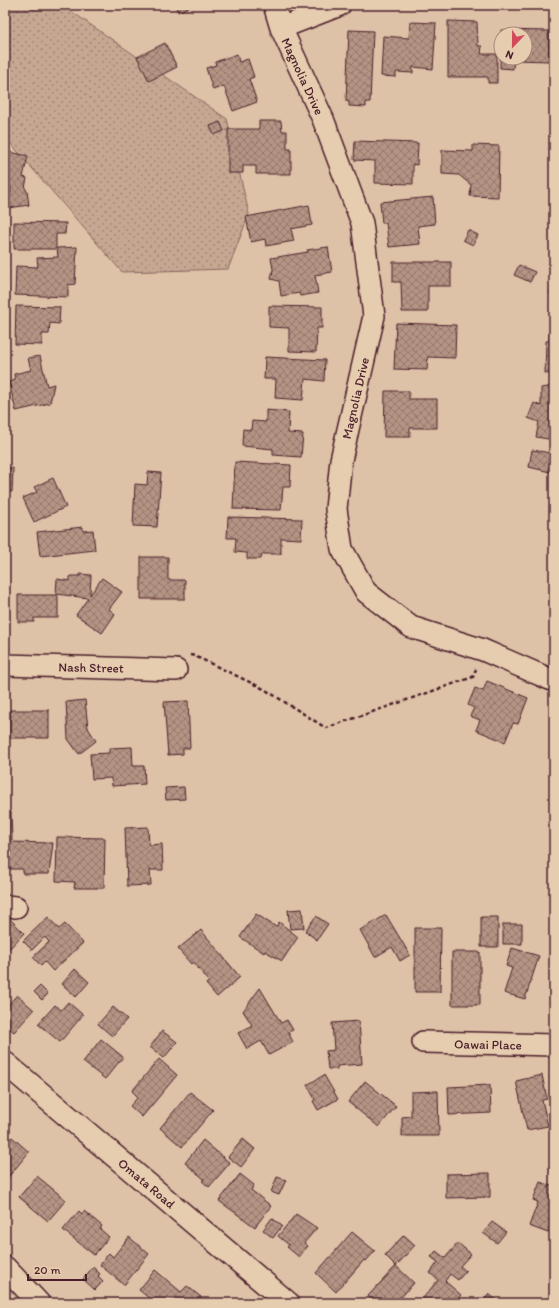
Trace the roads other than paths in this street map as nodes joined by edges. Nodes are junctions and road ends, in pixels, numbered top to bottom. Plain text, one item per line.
1 (274, 5) edge
2 (340, 5) edge
3 (281, 28) junction
4 (5, 665) edge
5 (176, 670) road end
6 (554, 681) edge
7 (423, 1042) dead end
8 (554, 1045) edge
9 (7, 1067) edge
10 (5, 1267) edge
11 (39, 1303) edge
12 (288, 1303) edge

1 - 3 street, Magnolia Drive
2 - 3 street
3 - 6 street, Magnolia Drive
4 - 5 street, Nash Street
7 - 8 street, Oawai Place
9 - 12 main road, Omata Road
10 - 11 street

